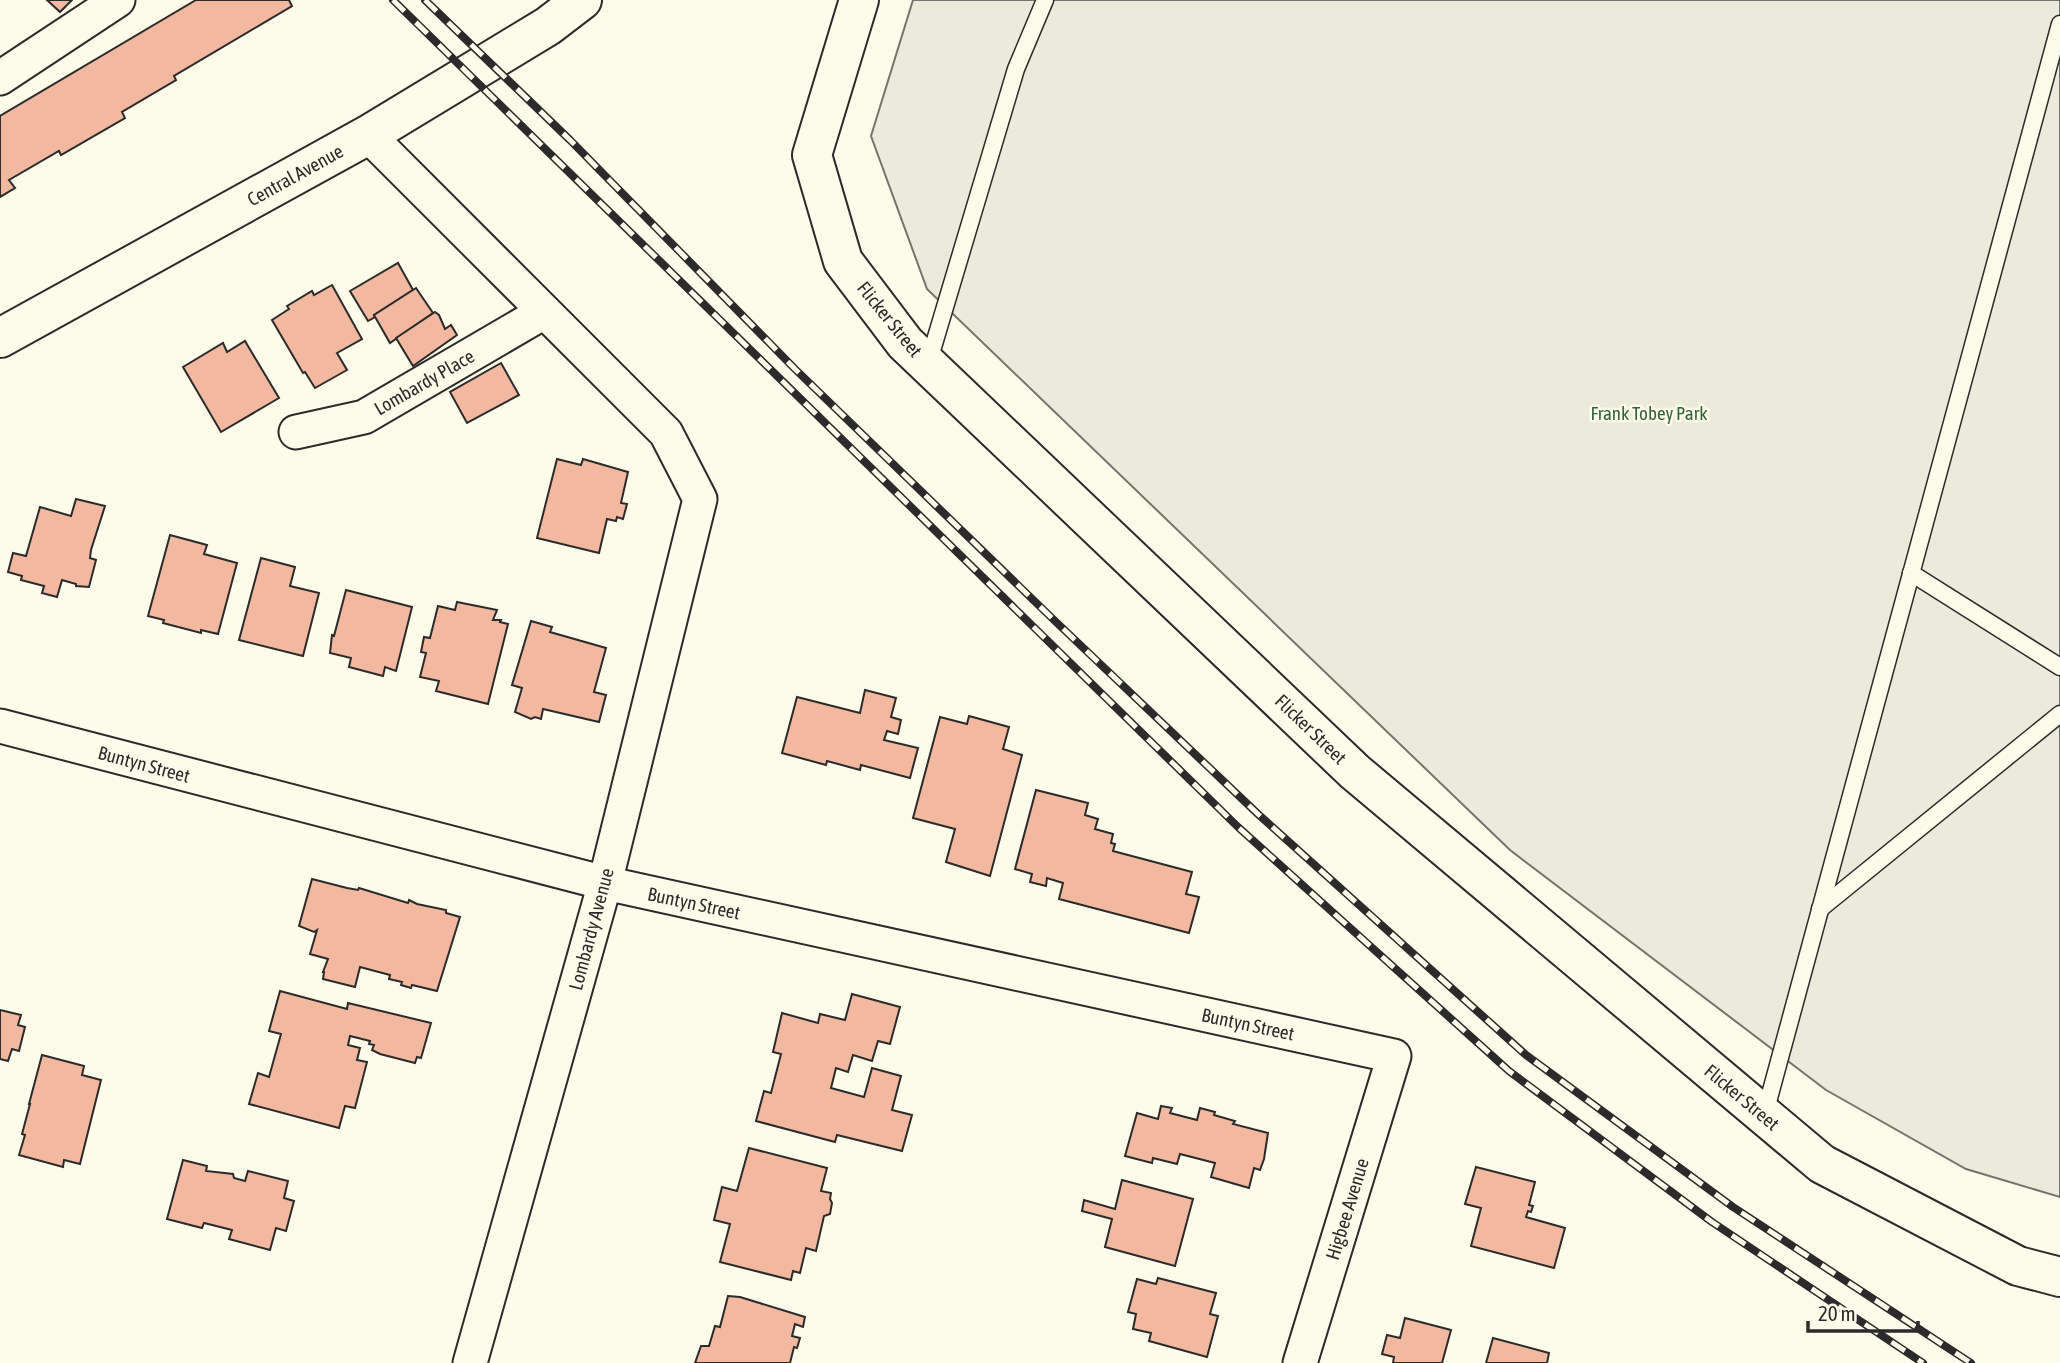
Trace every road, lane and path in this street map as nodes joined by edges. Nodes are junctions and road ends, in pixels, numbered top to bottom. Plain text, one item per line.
1 (118, 0) edge
2 (582, 0) edge
3 (859, 0) edge
4 (1045, 0) edge
5 (2060, 23) edge
6 (0, 78) edge
7 (368, 135) junction
8 (544, 312) junction
9 (0, 338) edge
10 (928, 365) junction
11 (296, 432) dead end
12 (1911, 573) junction
13 (2060, 667) edge
14 (2060, 713) edge
15 (0, 726) edge
16 (605, 883) junction
17 (1821, 909) junction
18 (1394, 1056) joint
19 (1765, 1116) junction
20 (2060, 1277) edge
21 (470, 1363) edge
22 (1300, 1363) edge

1 - 6 street
2 - 7 street, Central Avenue
3 - 10 street, Flicker Street
4 - 10 lane
5 - 12 lane
7 - 8 street
7 - 9 street, Central Avenue
8 - 11 street, Lombardy Place
8 - 16 street, Lombardy Avenue
10 - 19 street, Flicker Street
12 - 13 lane
12 - 17 lane
14 - 17 lane
15 - 16 street, Buntyn Street
16 - 18 street, Buntyn Street
16 - 21 street, Lombardy Avenue
17 - 19 lane
18 - 22 street, Higbee Avenue
19 - 20 street, Flicker Street

